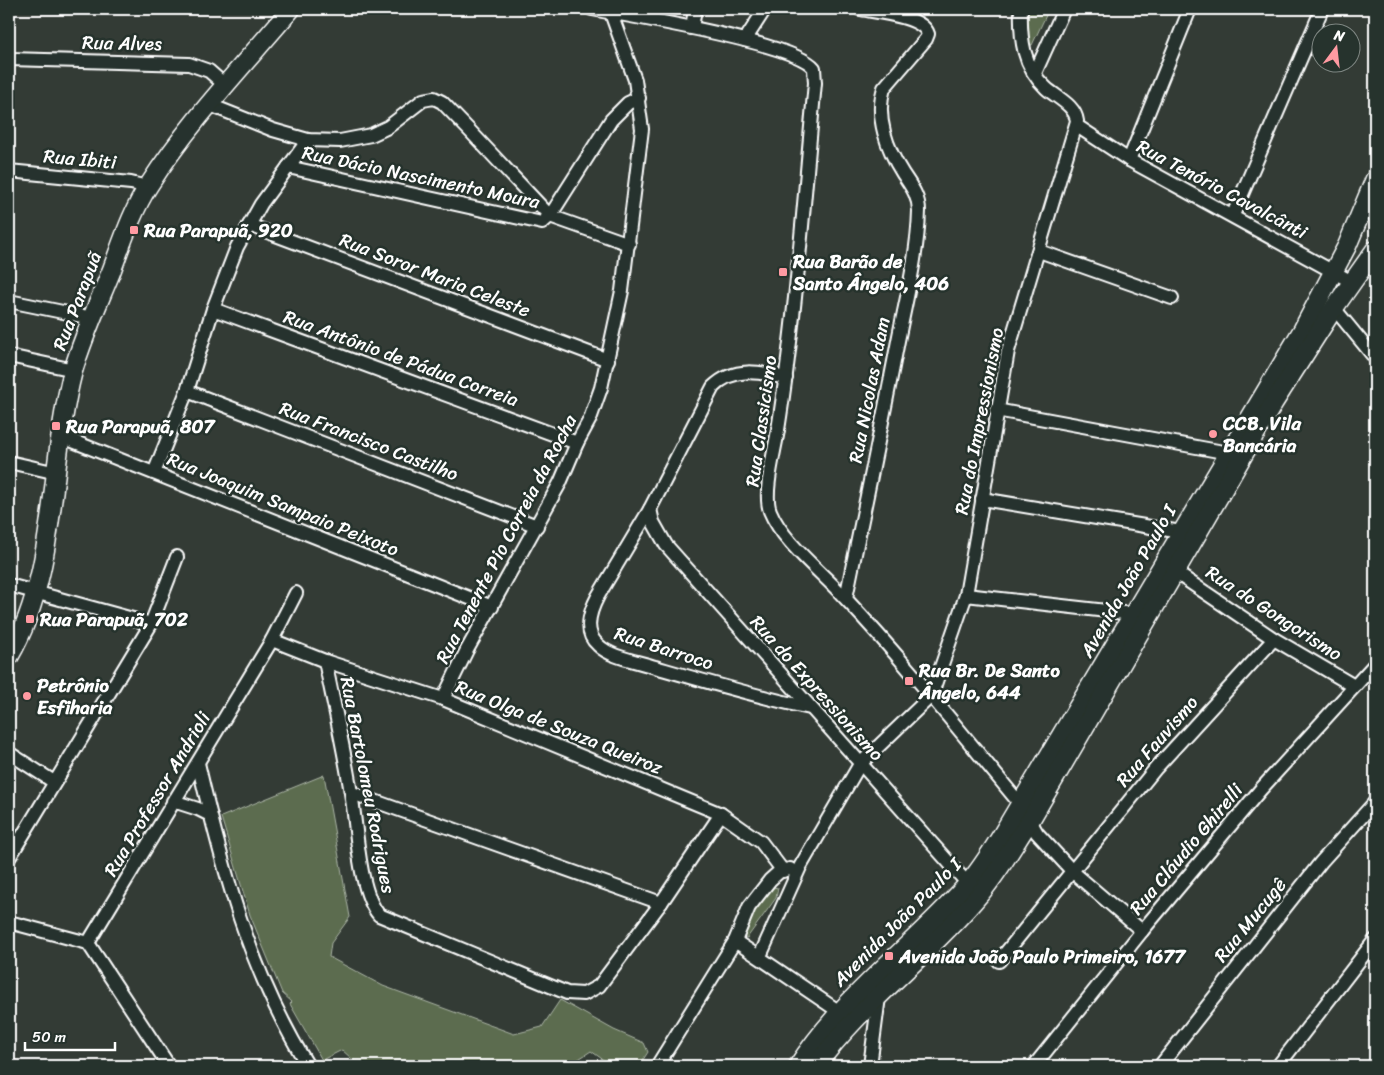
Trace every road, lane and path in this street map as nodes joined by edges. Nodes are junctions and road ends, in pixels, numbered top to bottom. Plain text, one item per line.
1 (291, 9) edge
2 (592, 9) edge
3 (695, 9) edge
4 (765, 9) edge
5 (860, 9) edge
6 (1021, 9) edge
7 (1064, 9) edge
8 (1190, 9) edge
9 (1322, 9) edge
10 (611, 13) junction
11 (692, 28) junction
12 (746, 40) junction
13 (9, 58) edge
14 (1035, 73) junction
15 (226, 86) junction
16 (639, 98) junction
17 (210, 105) junction
18 (1077, 126) junction
19 (308, 140) junction
20 (1129, 160) junction
21 (288, 167) junction
22 (9, 172) edge
23 (1375, 179) edge
24 (148, 187) junction
25 (1233, 215) junction
26 (550, 216) junction
27 (249, 225) junction
28 (628, 244) junction
29 (1375, 250) edge
30 (1039, 251) junction
31 (1334, 271) junction
32 (1352, 282) junction
33 (1172, 298) dead end
34 (9, 301) edge
35 (1334, 308) junction
36 (213, 309) junction
37 (92, 318) junction
38 (9, 356) edge
39 (1375, 358) edge
40 (608, 360) junction
41 (74, 370) junction
42 (786, 378) junction
43 (187, 391) junction
44 (996, 410) junction
45 (60, 436) junction
46 (577, 443) junction
47 (1229, 454) junction
48 (9, 462) edge
49 (57, 473) junction
50 (154, 473) junction
51 (982, 500) junction
52 (650, 509) junction
53 (537, 526) junction
54 (1181, 532) junction
55 (177, 557) dead end
56 (1175, 572) junction
57 (9, 585) edge
58 (35, 592) junction
59 (296, 592) dead end
60 (966, 595) junction
61 (846, 598) junction
62 (492, 607) junction
63 (1133, 614) junction
64 (151, 624) junction
65 (1274, 639) junction
66 (272, 640) junction
67 (9, 656) edge
68 (325, 661) junction
69 (1375, 664) edge
70 (1354, 686) junction
71 (931, 696) junction
72 (443, 699) junction
73 (810, 708) junction
74 (9, 753) edge
75 (198, 763) junction
76 (860, 764) junction
77 (54, 782) junction
78 (352, 793) junction
79 (173, 802) junction
80 (1375, 802) edge
81 (1026, 812) junction
82 (721, 814) junction
83 (210, 816) junction
84 (9, 858) edge
85 (800, 866) junction
86 (783, 871) junction
87 (1073, 872) junction
88 (968, 884) junction
89 (661, 904) junction
90 (9, 922) edge
91 (1142, 931) junction
92 (936, 939) junction
93 (1375, 940) edge
94 (735, 941) junction
95 (88, 943) junction
96 (760, 956) junction
97 (999, 961) dead end
98 (880, 997) junction
99 (840, 1010) junction
100 (854, 1022) junction
101 (169, 1066) edge
102 (308, 1066) edge
103 (657, 1066) edge
104 (798, 1066) edge
105 (816, 1066) edge
106 (870, 1066) edge
107 (1034, 1066) edge
108 (1160, 1066) edge
109 (1279, 1066) edge

1 - 15 main road, Rua Parapuã
2 - 10 street
3 - 11 street
4 - 12 street
5 - 61 street, Rua Nicolas Adam
6 - 14 street
7 - 14 street
8 - 20 street
9 - 25 street
10 - 11 street
10 - 16 street, Rua Tenente Pio Correia da Rocha
11 - 12 street
12 - 42 street, Rua Classicismo
13 - 15 street, Rua Alves
14 - 18 street
15 - 17 main road, Rua Parapuã
16 - 26 street
16 - 28 street, Rua Tenente Pio Correia da Rocha
17 - 19 street
17 - 24 main road, Rua Parapuã
18 - 20 street, Rua Tenório Cavalcânti
18 - 30 street, Rua do Impressionismo
19 - 21 street
19 - 26 street
20 - 25 street, Rua Tenório Cavalcânti
21 - 26 street, Rua Dácio Nascimento Moura
21 - 27 street
22 - 24 street, Rua Ibiti
23 - 31 main road, Avenida João Paulo I
24 - 37 main road, Rua Parapuã
25 - 31 street, Rua Tenório Cavalcânti
26 - 28 street, Rua Dácio Nascimento Moura
27 - 36 street
27 - 40 street, Rua Soror Maria Celeste
28 - 40 street, Rua Tenente Pio Correia da Rocha
29 - 32 main road, Avenida João Paulo I
30 - 33 street
30 - 44 street, Rua do Impressionismo
31 - 32 street, Rua Tenório Cavalcânti
31 - 47 main road, Avenida João Paulo I
32 - 35 main road, Avenida João Paulo I
34 - 37 street
35 - 39 street
35 - 56 main road, Avenida João Paulo I
36 - 43 street
36 - 46 street, Rua Antônio de Pádua Correia
37 - 41 main road, Rua Parapuã
38 - 41 street
40 - 46 street, Rua Tenente Pio Correia da Rocha
41 - 45 main road, Rua Parapuã
42 - 52 street, Rua Barroco
42 - 61 street, Rua Classicismo
43 - 50 street
43 - 53 street, Rua Francisco Castilho
44 - 47 street
44 - 51 street, Rua do Impressionismo
45 - 49 main road, Rua Parapuã
45 - 50 street, Rua Joaquim Sampaio Peixoto
46 - 53 street, Rua Tenente Pio Correia da Rocha
47 - 54 main road, Avenida João Paulo I
48 - 49 street
49 - 58 main road, Rua Parapuã
50 - 62 street, Rua Joaquim Sampaio Peixoto
51 - 54 street
51 - 60 street, Rua do Impressionismo
52 - 73 street, Rua do Expressionismo
52 - 73 street, Rua Barroco
53 - 62 street, Rua Tenente Pio Correia da Rocha
54 - 63 main road, Avenida João Paulo I
55 - 64 street
56 - 65 street, Rua do Gongorismo
56 - 81 main road, Avenida João Paulo I
57 - 58 street
58 - 64 street
58 - 67 main road, Rua Parapuã
59 - 66 street, Rua Professor Andrioli
60 - 63 street
60 - 71 street, Rua do Impressionismo
61 - 71 street, Rua Classicismo
62 - 72 street, Rua Tenente Pio Correia da Rocha
63 - 81 main road, Avenida João Paulo I
64 - 77 street
65 - 70 street, Rua do Gongorismo
65 - 87 street, Rua Fauvismo
66 - 68 street, Rua Olga de Souza Queiroz
66 - 75 street, Rua Professor Andrioli
68 - 72 street, Rua Olga de Souza Queiroz
68 - 78 street, Rua Bartolomeu Rodrigues
69 - 70 street, Rua Cláudio Ghirelli
70 - 91 street, Rua Cláudio Ghirelli
71 - 76 street
71 - 81 street, Rua Classicismo
72 - 82 street, Rua Olga de Souza Queiroz
73 - 76 street, Rua do Expressionismo
74 - 77 street
75 - 79 street, Rua Professor Andrioli
75 - 83 street
76 - 85 street
76 - 88 street, Rua do Expressionismo
77 - 84 street
78 - 89 street
78 - 89 street, Rua Bartolomeu Rodrigues
79 - 83 street
79 - 95 street, Rua Professor Andrioli
80 - 108 street, Rua Mucugê
81 - 87 street, Rua Classicismo
81 - 88 main road, Avenida João Paulo I
81 - 92 main road, Avenida João Paulo I
82 - 86 street, Rua Olga de Souza Queiroz
82 - 89 street, Rua Bartolomeu Rodrigues
83 - 102 street
85 - 86 street
85 - 96 street
86 - 94 street
87 - 91 street, Rua Classicismo
87 - 97 street, Rua Fauvismo
88 - 92 main road
88 - 99 main road, Avenida João Paulo I
90 - 95 street
91 - 107 street, Rua Cláudio Ghirelli
92 - 98 main road, Avenida João Paulo I
93 - 109 street
94 - 96 street
94 - 103 street
95 - 101 street
96 - 99 street
98 - 100 main road, Avenida João Paulo I
98 - 106 street
99 - 100 street
99 - 104 main road, Avenida João Paulo I
100 - 105 main road, Avenida João Paulo I

